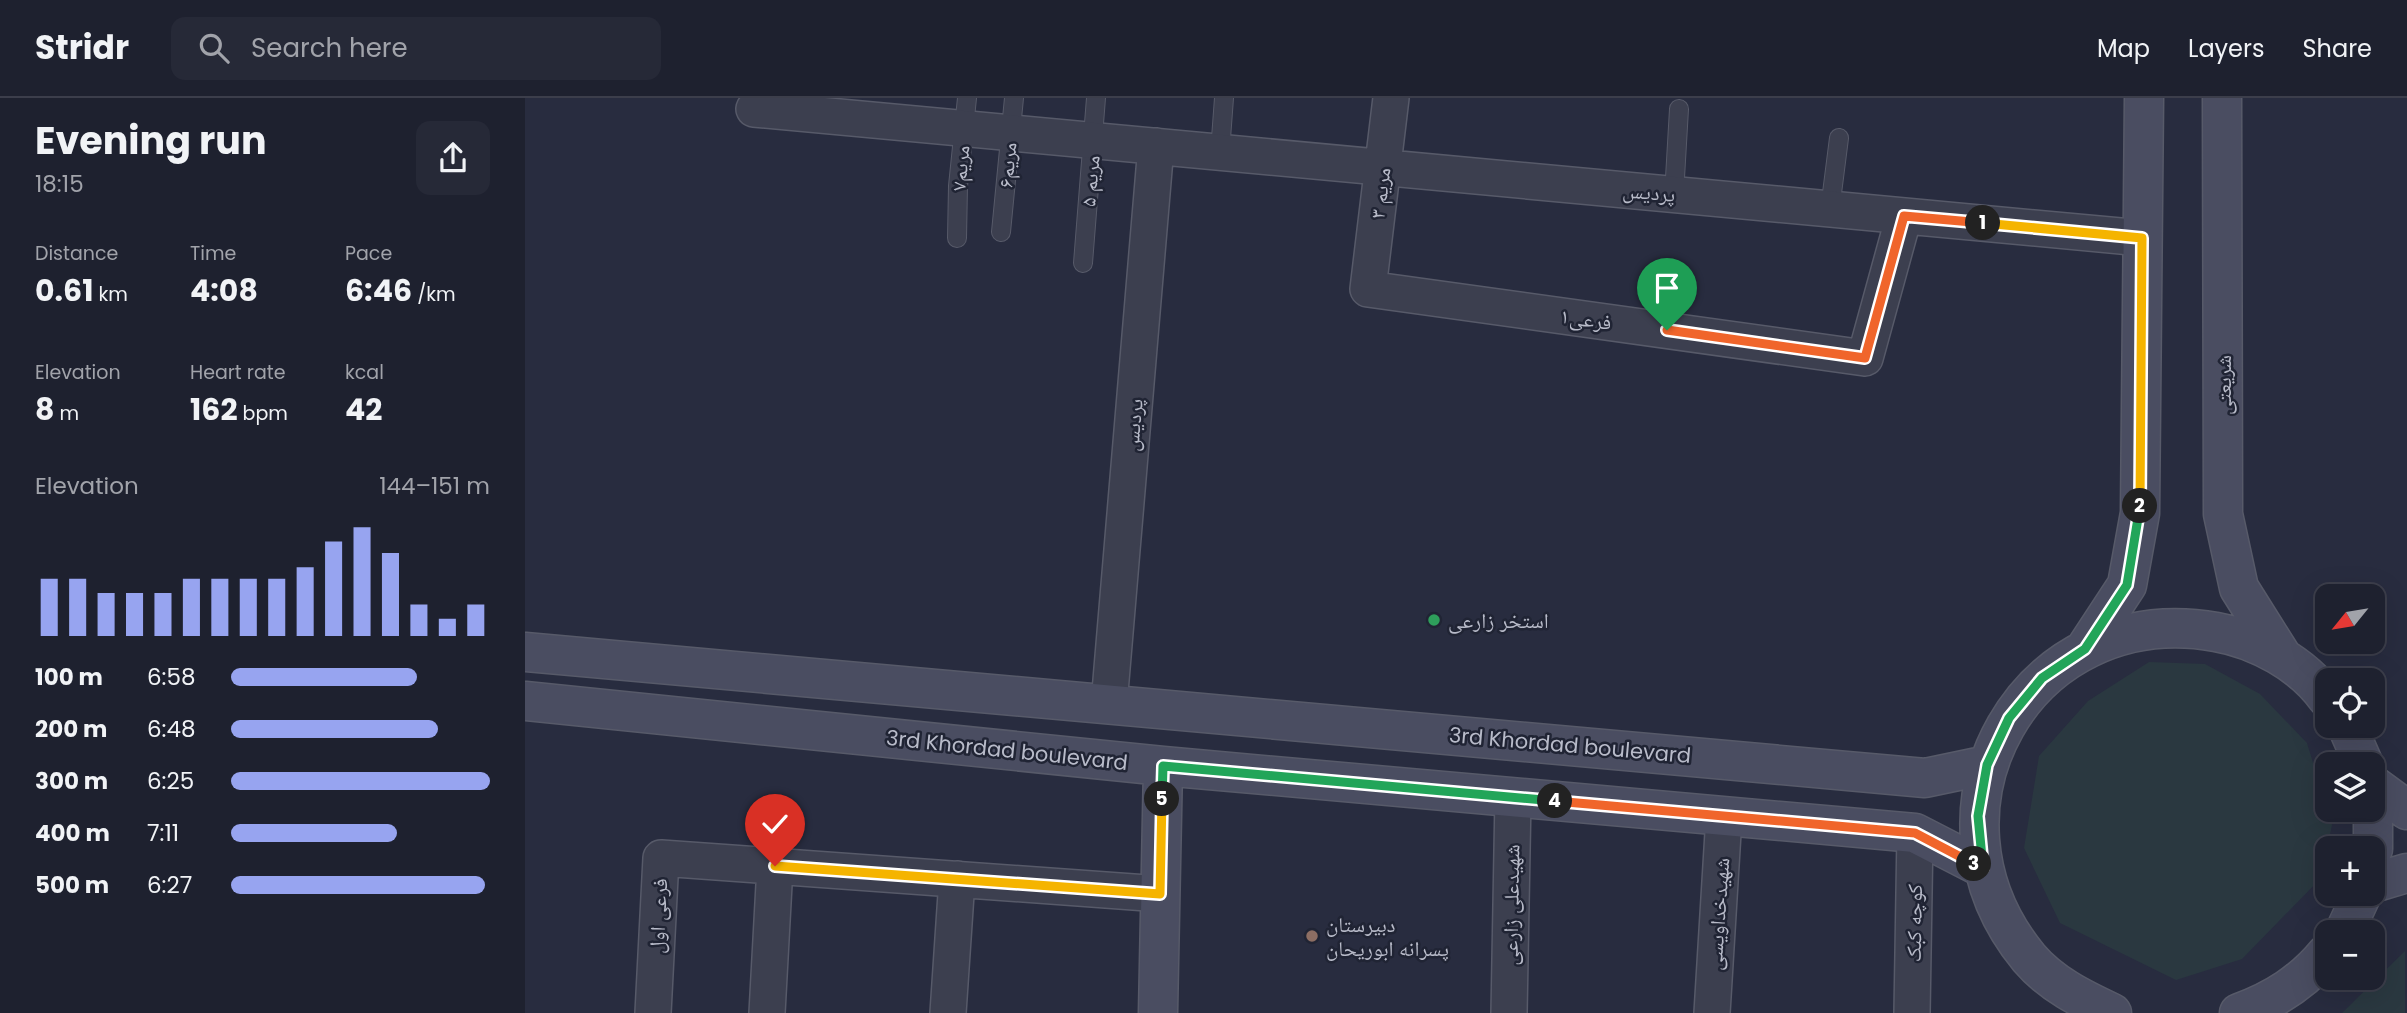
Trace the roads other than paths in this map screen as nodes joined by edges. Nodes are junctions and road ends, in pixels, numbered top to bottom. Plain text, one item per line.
1 (1014, 98) edge
2 (1096, 98) edge
3 (1224, 98) edge
4 (1391, 98) edge
5 (2144, 98) edge
6 (2222, 98) edge
7 (1679, 108) dead end
8 (754, 109) dead end
9 (965, 113) edge
10 (1010, 133) junction
11 (1839, 138) dead end
12 (1093, 141) junction
13 (1157, 146) junction
14 (1220, 152) junction
15 (1383, 167) junction
16 (1674, 195) junction
17 (1830, 209) junction
18 (1904, 216) junction
19 (1001, 232) dead end
20 (957, 238) dead end
21 (2142, 238) junction
22 (1083, 263) dead end
23 (1368, 289) joint
24 (2085, 649) junction
25 (525, 652) edge
26 (2283, 658) junction
27 (2315, 687) edge
28 (525, 701) edge
29 (1109, 704) junction
30 (1987, 765) junction
31 (1163, 766) junction
32 (2385, 794) edge
33 (1513, 797) junction
34 (2407, 810) edge
35 (1724, 816) junction
36 (1915, 833) junction
37 (775, 866) junction
38 (1983, 868) junction
39 (2407, 873) edge
40 (957, 879) junction
41 (2385, 879) edge
42 (1160, 894) junction
43 (2315, 968) edge
44 (2257, 1010) edge
45 (653, 1013) edge
46 (767, 1013) edge
47 (948, 1013) edge
48 (1158, 1013) edge
49 (1509, 1013) edge
50 (1712, 1013) edge
51 (1912, 1013) edge
52 (2112, 1013) edge

1 - 10 lane, مریم۶
2 - 12 lane, مریم ۵
3 - 14 lane
4 - 15 street, مریم ۳
5 - 21 main road
6 - 26 main road, شریعتی
7 - 16 lane
8 - 9 street, پردیس
9 - 10 street, پردیس
9 - 20 lane, مریم۷
10 - 12 street, پردیس
10 - 19 lane, مریم۶
11 - 17 lane
12 - 13 street, پردیس
12 - 22 lane, مریم ۵
13 - 14 street, پردیس
13 - 29 street, پردیس
14 - 15 street, پردیس
15 - 16 street, پردیس
15 - 23 street, مریم ۳
16 - 17 street, پردیس
17 - 18 street, پردیس
18 - 21 street, پردیس
18 - 23 street, فرعی۱
21 - 24 main road
24 - 26 main road
24 - 30 main road
25 - 29 main road, 3rd Khordad boulevard
26 - 27 main road
28 - 31 main road, 3rd Khordad boulevard
29 - 30 main road, 3rd Khordad boulevard
30 - 38 main road
31 - 33 main road, 3rd Khordad boulevard
31 - 42 main road
32 - 34 main road
33 - 35 main road, 3rd Khordad boulevard
33 - 49 street, شهیدعلی زارعی
35 - 36 main road, 3rd Khordad boulevard
35 - 50 street, شهیدخداویسی
36 - 38 main road, 3rd Khordad boulevard
36 - 51 street, کوچه کبک
37 - 40 street, فرعی اول
37 - 45 street, فرعی اول
37 - 46 street
38 - 52 main road
39 - 41 main road
40 - 42 street, فرعی اول
40 - 47 street
42 - 48 main road
43 - 44 main road

